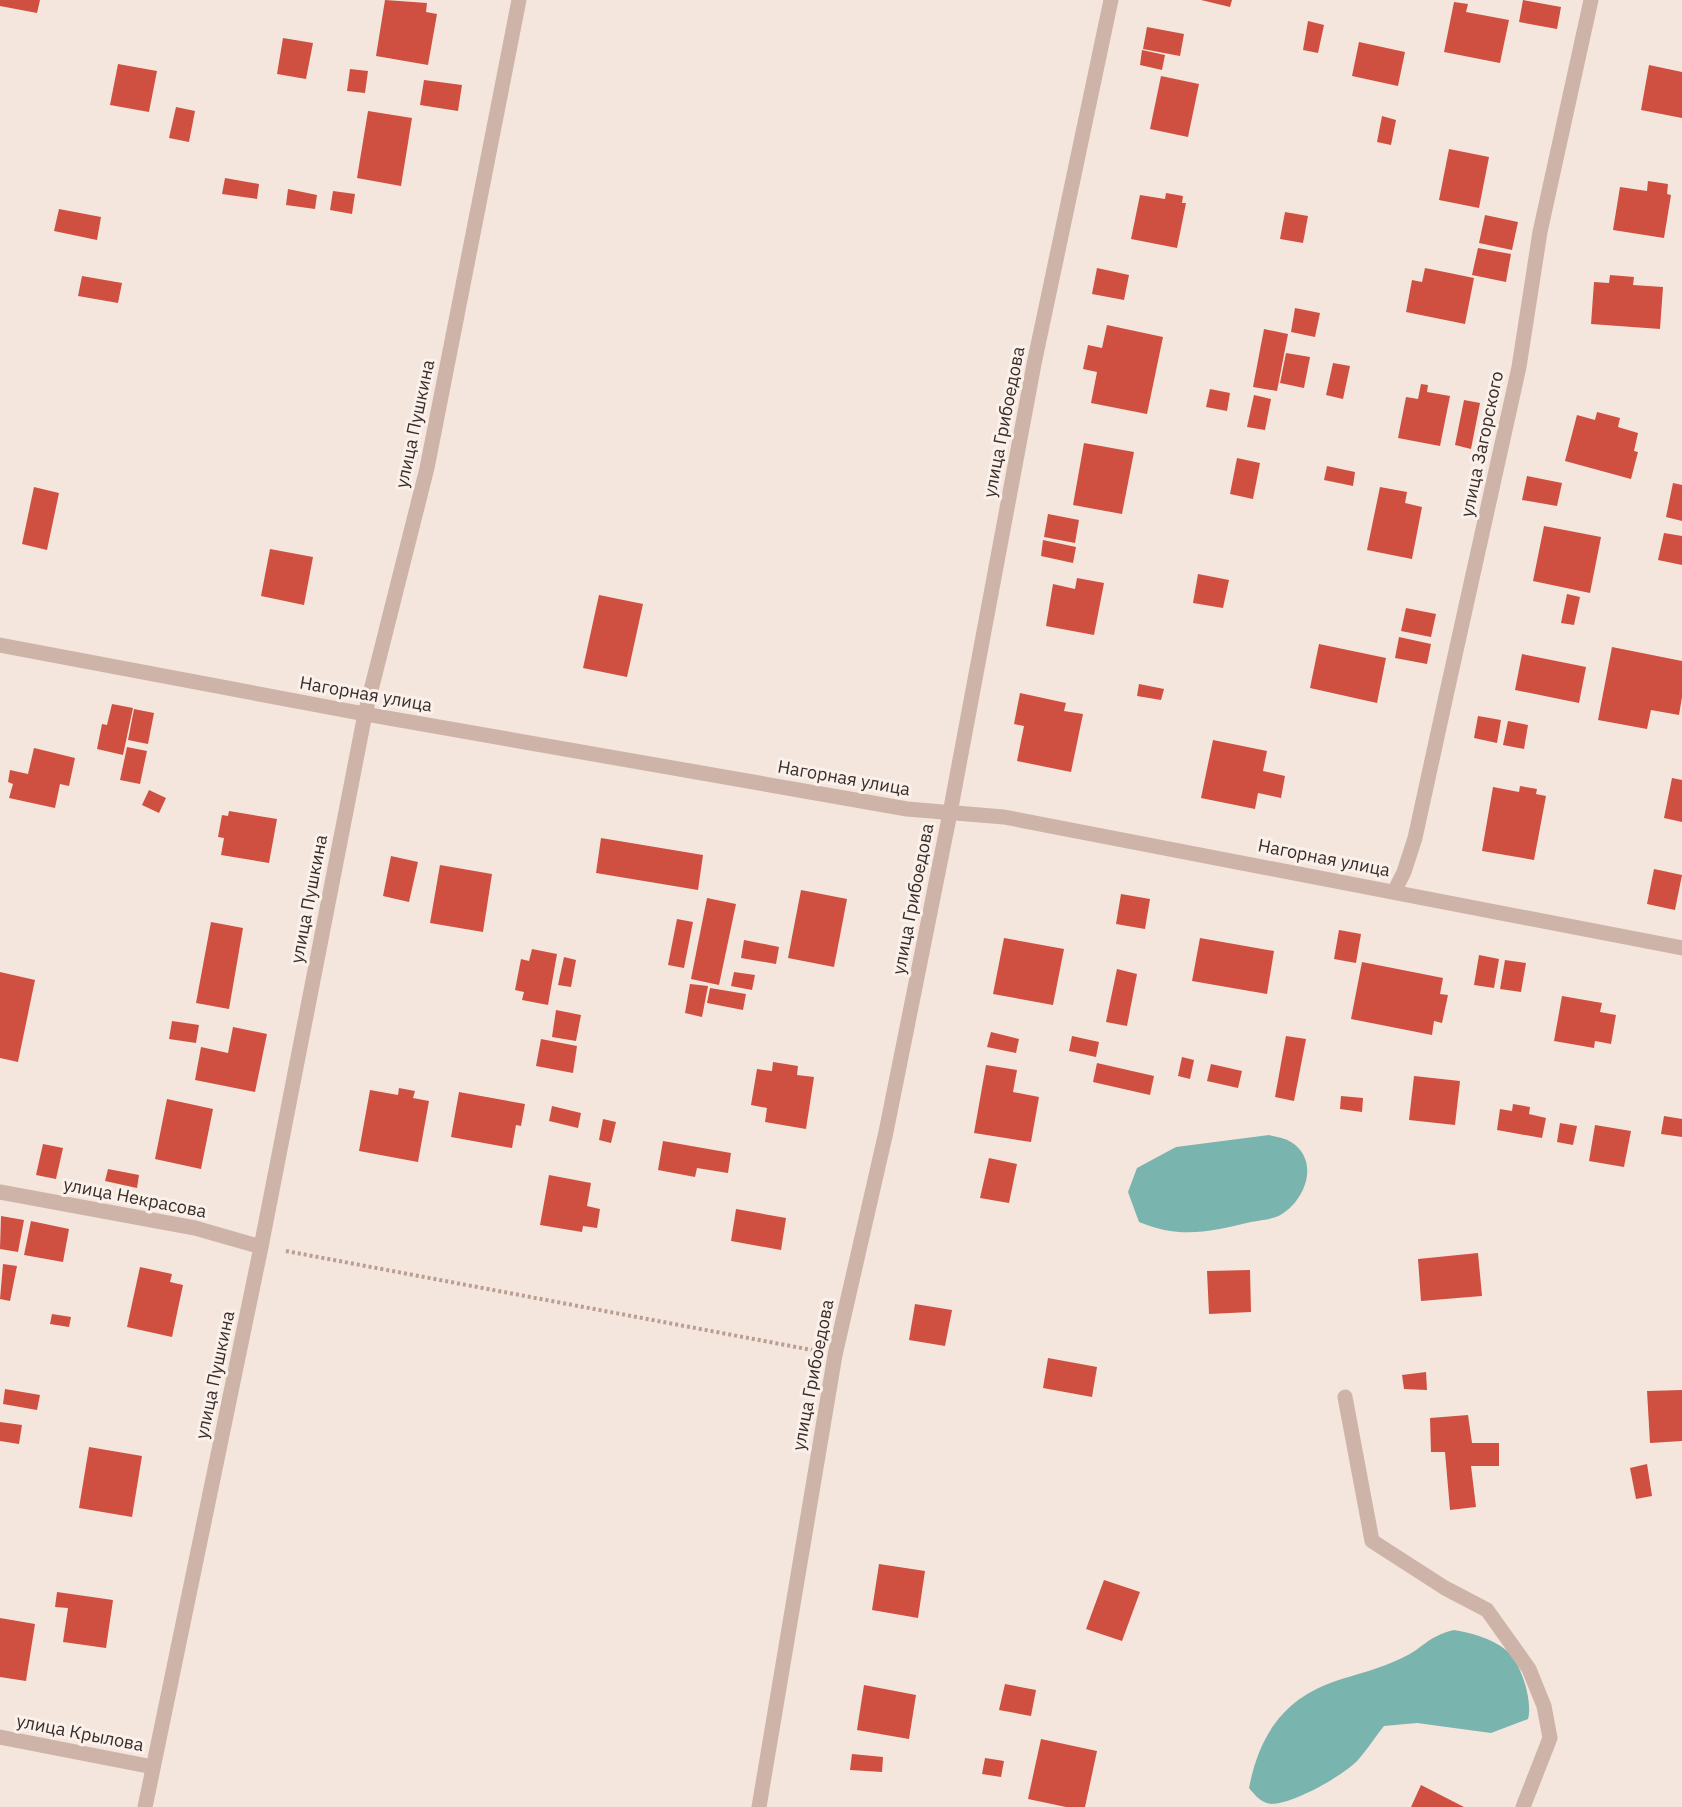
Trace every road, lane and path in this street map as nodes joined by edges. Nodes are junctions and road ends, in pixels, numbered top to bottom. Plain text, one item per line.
1 (519, 0) edge
2 (1111, 0) edge
3 (1591, 0) edge
4 (0, 645) edge
5 (365, 714) junction
6 (950, 813) junction
7 (1394, 892) junction
8 (1682, 948) edge
9 (0, 1192) edge
10 (261, 1247) junction
11 (835, 1355) junction
12 (1345, 1397) dead end
13 (0, 1737) edge
14 (153, 1767) junction
15 (145, 1807) edge
16 (759, 1807) edge
17 (1523, 1807) edge

1 - 5 street, улица Пушкина
2 - 6 street, улица Грибоедова
3 - 7 street, улица Загорского
4 - 5 street, Нагорная улица
5 - 6 street, Нагорная улица
5 - 10 street, улица Пушкина
6 - 7 street, Нагорная улица
6 - 11 street, улица Грибоедова
7 - 8 street, Нагорная улица
9 - 10 street, улица Некрасова
10 - 11 path
10 - 14 street, улица Пушкина
11 - 16 street, улица Грибоедова
12 - 17 street
13 - 14 street, улица Крылова
14 - 15 street, улица Пушкина

